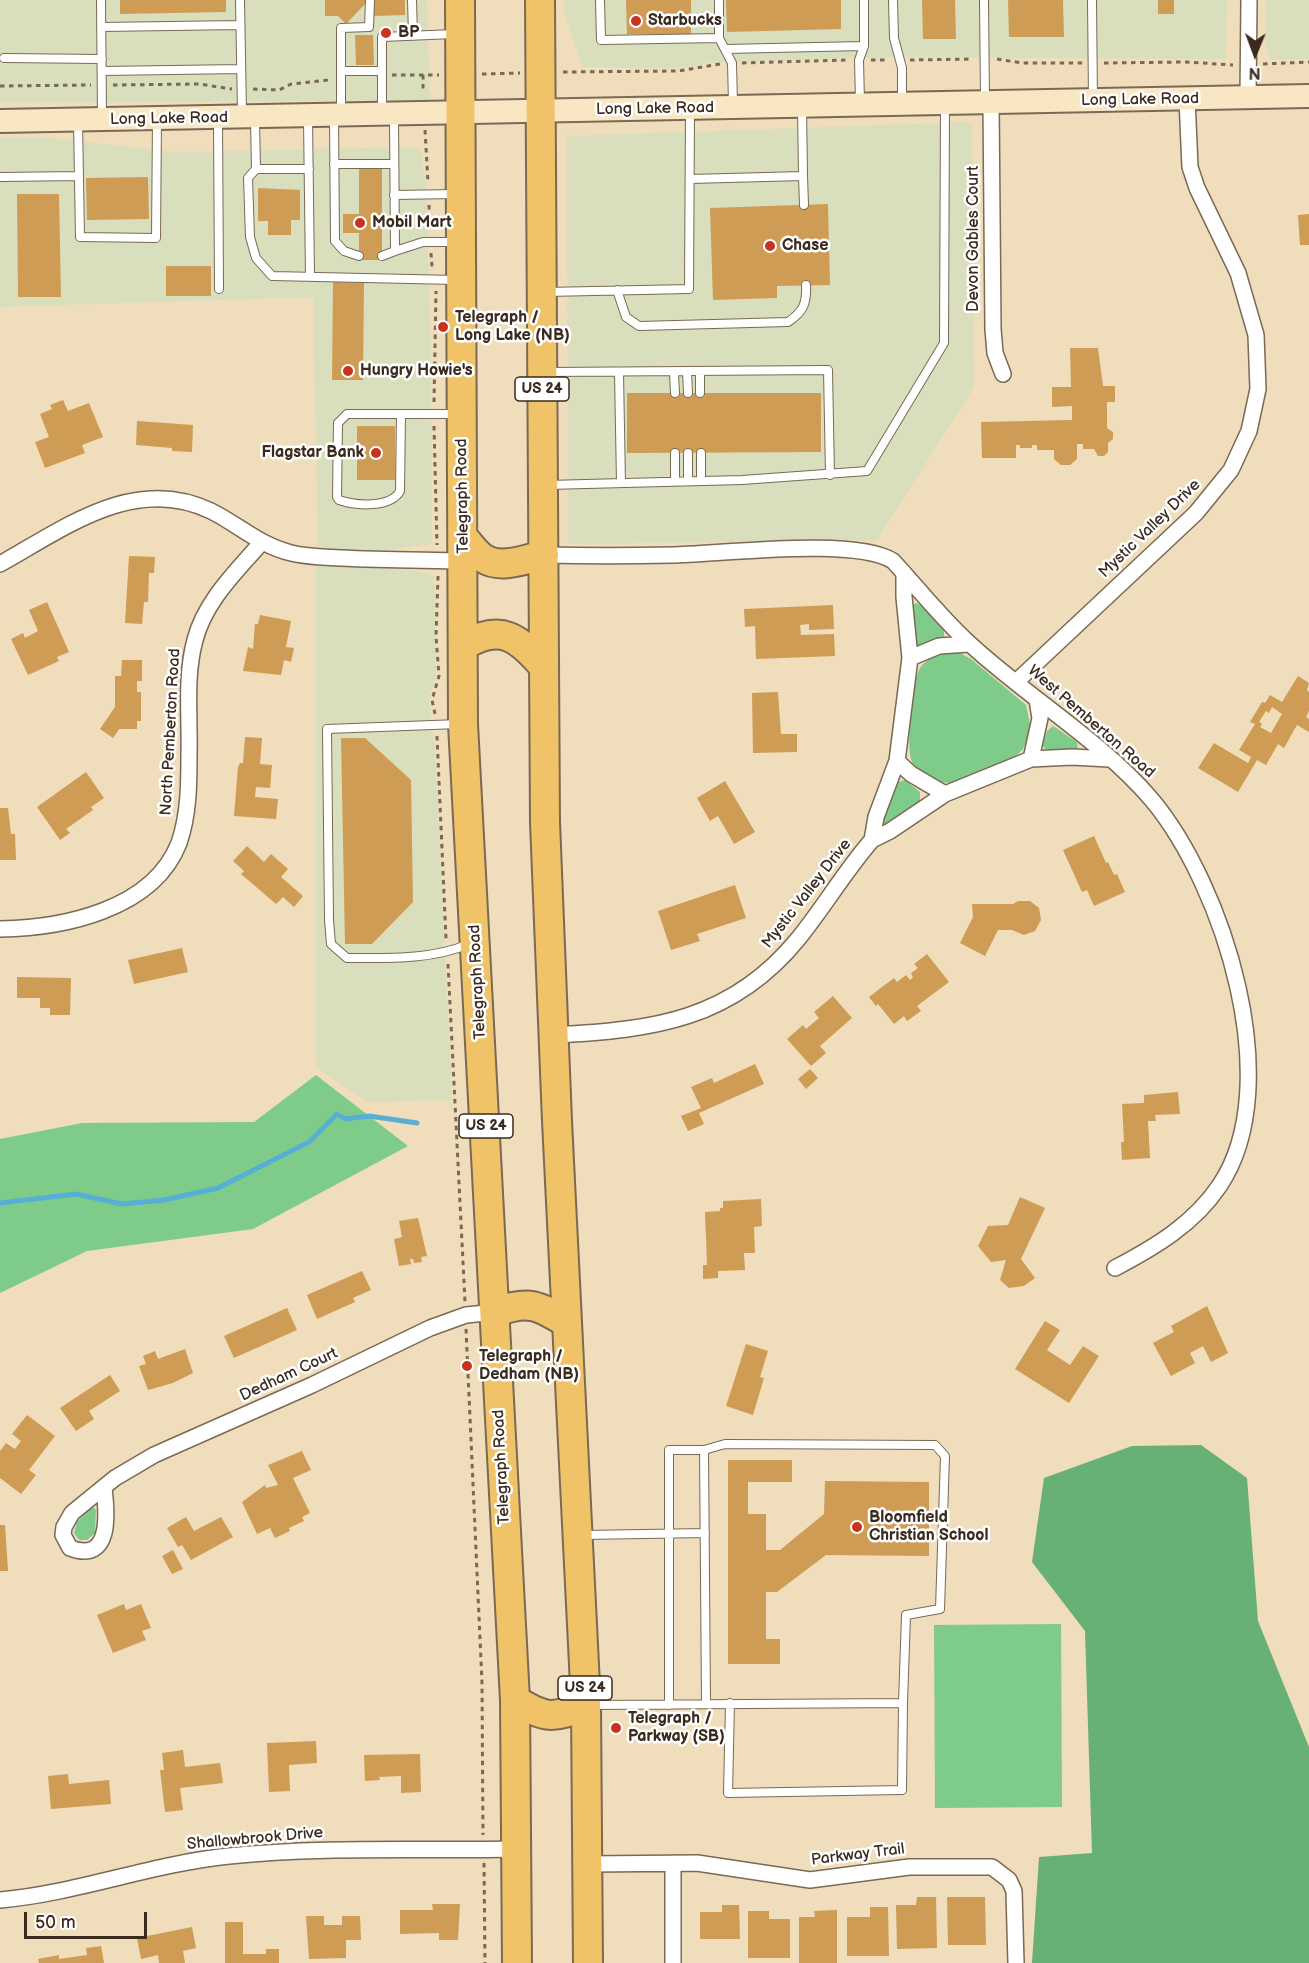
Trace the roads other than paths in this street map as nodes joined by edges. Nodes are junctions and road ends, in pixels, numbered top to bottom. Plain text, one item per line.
1 (101, 0) edge
2 (240, 0) edge
3 (370, 0) edge
4 (412, 0) edge
5 (460, 0) edge
6 (540, 0) edge
7 (600, 0) edge
8 (719, 0) edge
9 (864, 0) edge
10 (893, 0) edge
11 (984, 0) edge
12 (1092, 0) edge
13 (1249, 0) edge
14 (240, 25) junction
15 (102, 27) junction
16 (369, 27) junction
17 (460, 34) junction
18 (413, 35) junction
19 (382, 37) junction
20 (719, 38) junction
21 (864, 46) junction
22 (725, 49) junction
23 (4, 58) dead end
24 (102, 59) junction
25 (241, 69) junction
26 (382, 70) junction
27 (102, 71) junction
28 (341, 71) junction
29 (1309, 96) edge
30 (1248, 98) junction
31 (1187, 99) junction
32 (1093, 100) junction
33 (988, 102) junction
34 (945, 103) junction
35 (860, 104) junction
36 (902, 104) junction
37 (802, 106) junction
38 (733, 107) junction
39 (690, 109) junction
40 (541, 112) junction
41 (460, 114) junction
42 (388, 115) junction
43 (338, 116) junction
44 (248, 117) junction
45 (308, 117) junction
46 (218, 118) junction
47 (157, 119) junction
48 (78, 120) junction
49 (102, 120) junction
50 (0, 121) edge
51 (334, 164) junction
52 (393, 164) junction
53 (309, 169) junction
54 (256, 170) junction
55 (79, 176) junction
56 (803, 176) junction
57 (0, 177) edge
58 (690, 179) junction
59 (460, 194) junction
60 (394, 195) junction
61 (804, 205) dead end
62 (461, 241) junction
63 (395, 251) junction
64 (359, 256) dead end
65 (382, 256) dead end
66 (310, 276) junction
67 (447, 280) junction
68 (806, 285) dead end
69 (219, 289) dead end
70 (617, 290) junction
71 (542, 292) junction
72 (542, 372) junction
73 (687, 372) junction
74 (700, 372) junction
75 (619, 373) junction
76 (674, 373) junction
77 (1003, 374) dead end
78 (675, 393) dead end
79 (687, 393) dead end
80 (700, 393) dead end
81 (401, 414) junction
82 (448, 414) junction
83 (675, 453) dead end
84 (688, 453) dead end
85 (701, 453) dead end
86 (830, 475) junction
87 (675, 481) junction
88 (688, 481) junction
89 (701, 481) junction
90 (621, 483) junction
91 (543, 485) junction
92 (261, 543) junction
93 (455, 546) junction
94 (544, 555) junction
95 (0, 564) edge
96 (904, 573) junction
97 (969, 644) junction
98 (465, 645) junction
99 (910, 658) junction
100 (544, 667) junction
101 (1017, 681) junction
102 (1037, 700) junction
103 (450, 724) junction
104 (1031, 759) junction
105 (1108, 759) junction
106 (897, 761) junction
107 (945, 794) junction
108 (872, 840) junction
109 (0, 929) edge
110 (476, 941) junction
111 (555, 1035) junction
112 (1115, 1268) dead end
113 (496, 1312) junction
114 (567, 1323) junction
115 (704, 1450) junction
116 (104, 1488) dead end
117 (669, 1532) junction
118 (705, 1533) junction
119 (576, 1535) junction
120 (514, 1700) junction
121 (730, 1703) junction
122 (903, 1703) junction
123 (706, 1704) junction
124 (586, 1705) junction
125 (669, 1705) junction
126 (517, 1849) junction
127 (673, 1863) junction
128 (588, 1864) junction
129 (0, 1900) edge
130 (517, 1963) edge
131 (588, 1963) edge
132 (673, 1963) edge
133 (1016, 1963) edge

1 - 15 lane
2 - 14 lane
3 - 16 lane
4 - 18 lane
5 - 17 highway, Telegraph Road / US 24
6 - 40 highway, US 24
7 - 20 lane
8 - 20 lane
9 - 21 lane
10 - 36 lane
11 - 33 lane
12 - 32 lane
13 - 30 street
14 - 15 lane
14 - 25 lane
15 - 24 lane
16 - 19 lane
16 - 28 lane
17 - 18 lane
17 - 41 highway, Telegraph Road / US 24
18 - 19 lane
19 - 26 lane
20 - 22 lane
21 - 22 lane
21 - 35 lane
22 - 38 lane
23 - 24 lane
24 - 27 lane
25 - 27 lane
25 - 44 lane
26 - 28 lane
26 - 42 lane
27 - 49 lane
28 - 43 lane
29 - 30 main road, Long Lake Road
30 - 31 main road, Long Lake Road
31 - 32 main road, Long Lake Road
31 - 101 street, Mystic Valley Drive
32 - 33 main road, Long Lake Road
33 - 34 main road, Long Lake Road
33 - 77 street, Devon Gables Court
34 - 36 main road, Long Lake Road
34 - 86 lane
35 - 36 main road, Long Lake Road
35 - 37 main road, Long Lake Road
37 - 38 main road, Long Lake Road
37 - 56 lane
38 - 39 main road, Long Lake Road
39 - 40 main road, Long Lake Road
39 - 58 lane
40 - 41 main road, Long Lake Road
40 - 71 highway, US 24
41 - 42 main road, Long Lake Road
41 - 59 highway, Telegraph Road / US 24
42 - 43 main road, Long Lake Road
42 - 52 lane
43 - 45 main road, Long Lake Road
43 - 51 lane
44 - 45 main road, Long Lake Road
44 - 46 main road, Long Lake Road
44 - 54 lane
45 - 53 lane
46 - 47 main road, Long Lake Road
46 - 69 lane
47 - 49 main road, Long Lake Road
47 - 55 lane
48 - 49 main road, Long Lake Road
48 - 50 main road, Long Lake Road
48 - 55 lane
51 - 52 lane
51 - 64 lane
52 - 60 lane
53 - 54 lane
53 - 66 lane
54 - 66 lane
55 - 57 lane
56 - 58 lane
56 - 61 lane
58 - 70 lane
59 - 60 lane
59 - 62 highway, Telegraph Road / US 24
60 - 63 lane
62 - 63 lane
62 - 67 highway, Telegraph Road / US 24
63 - 65 lane
66 - 67 lane
67 - 82 highway, Telegraph Road / US 24
68 - 70 lane
70 - 71 lane
71 - 72 highway, US 24
72 - 75 lane
72 - 91 highway, US 24
73 - 74 lane
73 - 76 lane
73 - 79 lane
74 - 80 lane
74 - 86 lane
75 - 76 lane
75 - 90 lane
76 - 78 lane
81 - 81 lane
81 - 82 lane
82 - 93 highway, Telegraph Road / US 24
83 - 87 lane
84 - 88 lane
85 - 89 lane
86 - 89 lane
87 - 88 lane
87 - 90 lane
88 - 89 lane
90 - 91 lane
91 - 94 highway, US 24
92 - 93 street
92 - 95 street
92 - 109 street, North Pemberton Road
93 - 94 highway
93 - 98 highway, Telegraph Road / US 24
94 - 96 street, West Pemberton Road
94 - 100 highway, US 24
96 - 97 street, West Pemberton Road
96 - 99 street
97 - 99 street
97 - 101 street, West Pemberton Road
98 - 100 highway
98 - 103 highway, Telegraph Road / US 24
99 - 106 street
100 - 111 highway, US 24
101 - 102 street, West Pemberton Road
102 - 104 street
102 - 105 street, West Pemberton Road
103 - 110 highway, Telegraph Road / US 24
103 - 110 lane
104 - 105 street, Mystic Valley Drive
104 - 107 street, Mystic Valley Drive
105 - 112 street, West Pemberton Road
106 - 107 street
106 - 108 street
107 - 108 street, Mystic Valley Drive
108 - 111 street, Mystic Valley Drive
110 - 113 highway, Telegraph Road / US 24
111 - 114 highway, US 24
113 - 114 highway
113 - 116 street, Dedham Court
113 - 120 highway, Telegraph Road / US 24
114 - 119 highway, US 24
115 - 117 lane
115 - 118 lane
115 - 122 lane
117 - 118 lane
117 - 119 lane
117 - 125 lane
118 - 123 lane
119 - 124 highway, US 24
120 - 124 highway
120 - 126 highway, Telegraph Road / US 24
121 - 122 lane
121 - 122 lane
121 - 123 lane
123 - 125 lane
124 - 125 lane
124 - 128 highway, US 24
126 - 129 street, Shallowbrook Drive
126 - 130 highway, Telegraph Road / US 24
127 - 128 street, Parkway Trail
127 - 132 street
127 - 133 street, Parkway Trail
128 - 131 highway, US 24

